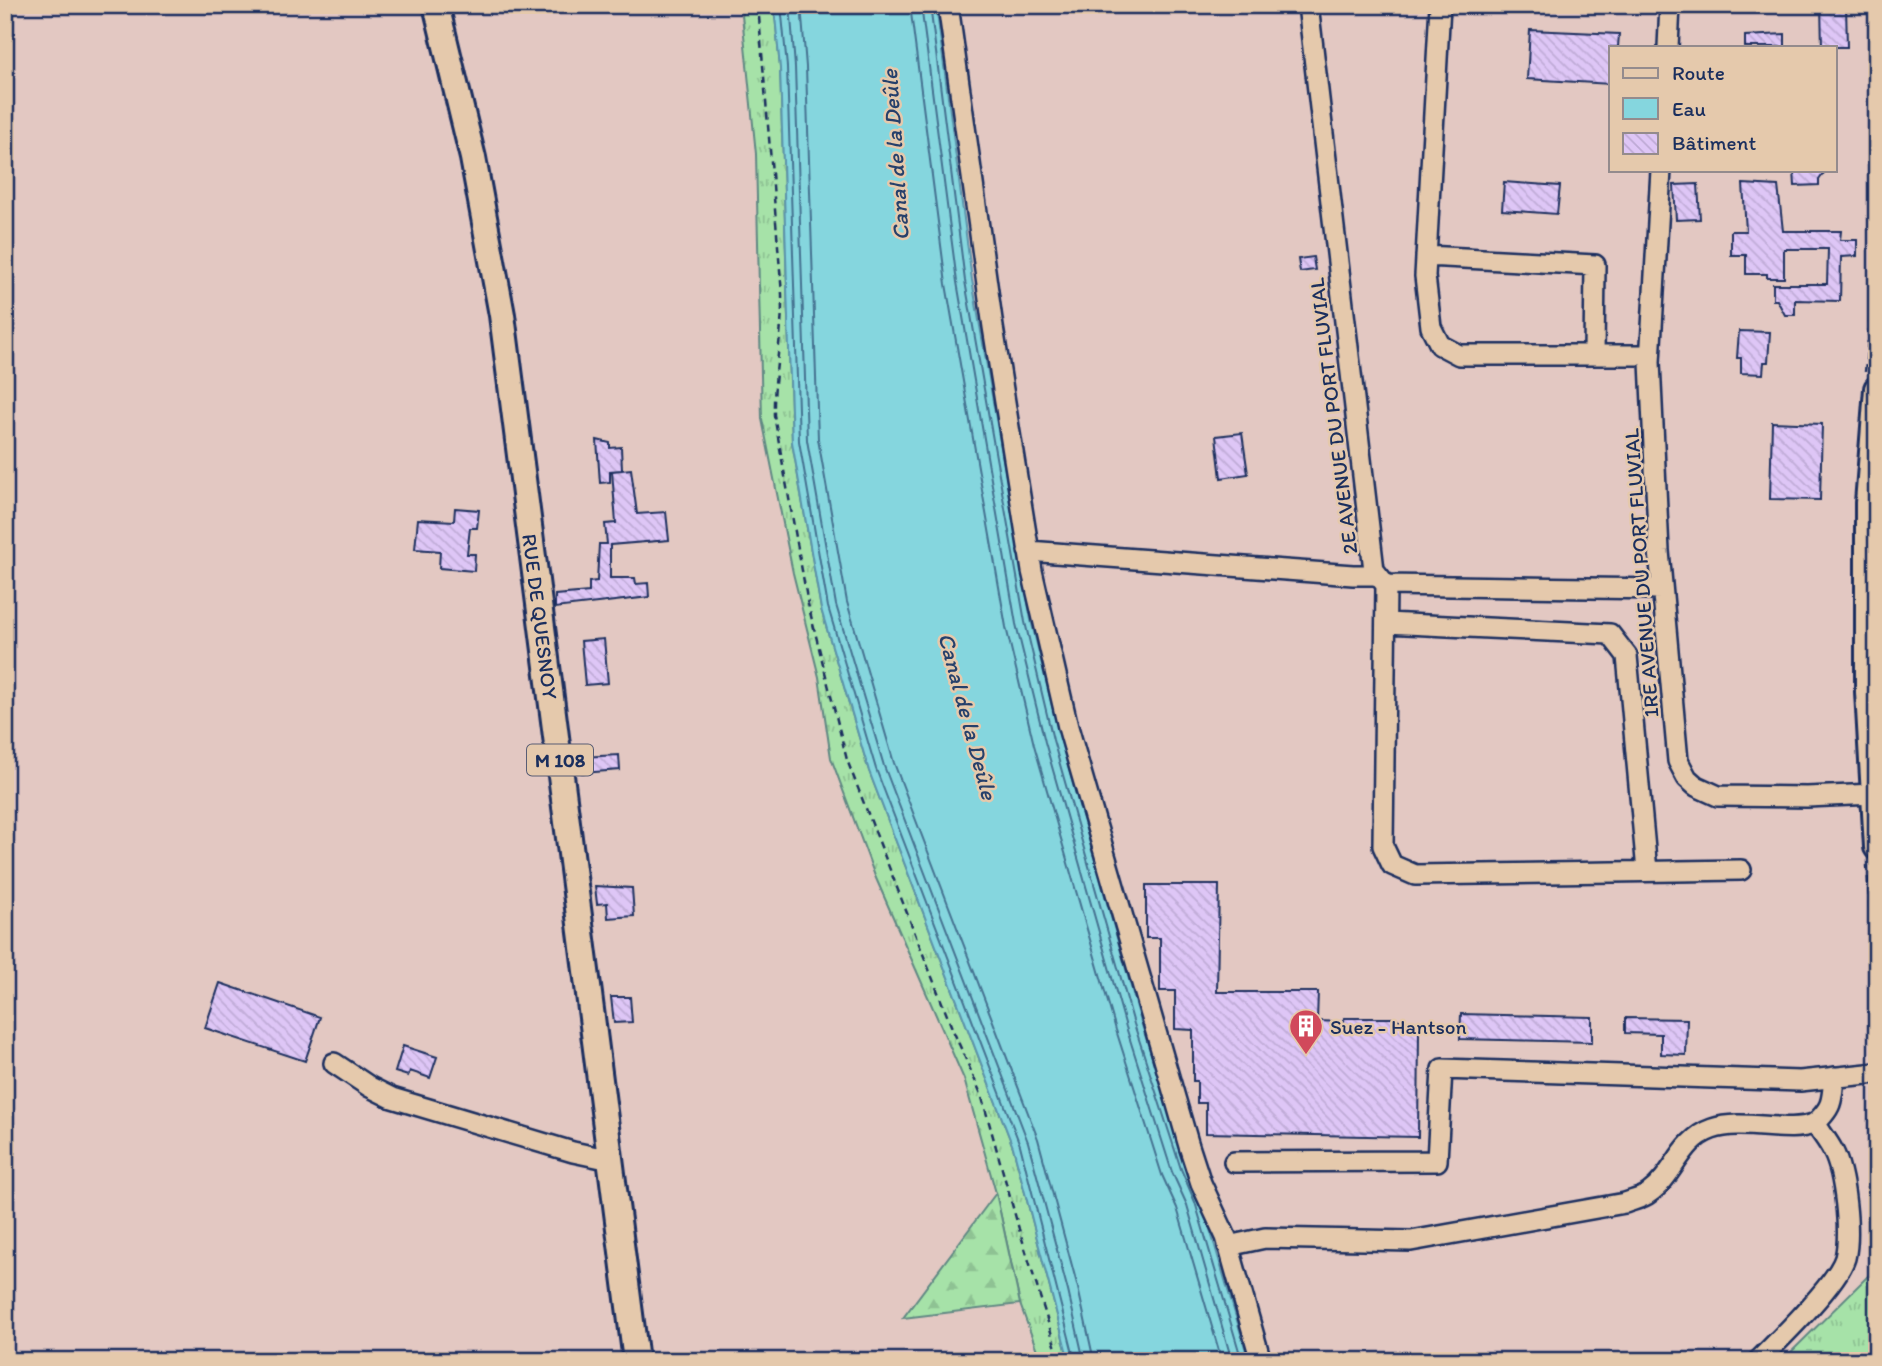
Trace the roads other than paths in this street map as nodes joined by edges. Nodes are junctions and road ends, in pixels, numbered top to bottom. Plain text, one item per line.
1 (436, 5) edge
2 (948, 5) edge
3 (1308, 5) edge
4 (1440, 5) edge
5 (1670, 5) edge
6 (1668, 46) edge
7 (1661, 172) edge
8 (1426, 256) junction
9 (1594, 355) junction
10 (1650, 355) junction
11 (1877, 389) edge
12 (1875, 422) edge
13 (1028, 551) junction
14 (1382, 580) junction
15 (1662, 589) junction
16 (1869, 613) junction
17 (1385, 623) junction
18 (1877, 663) edge
19 (1874, 794) junction
20 (1877, 847) edge
21 (1741, 870) dead end
22 (1647, 872) junction
23 (334, 1063) dead end
24 (1877, 1073) edge
25 (1833, 1077) junction
26 (1815, 1124) junction
27 (611, 1160) junction
28 (1234, 1162) dead end
29 (1228, 1246) junction
30 (637, 1357) edge
31 (1261, 1361) edge
32 (1758, 1361) edge

1 - 27 main road, RUE DE QUESNOY / M 108
2 - 13 street
3 - 14 street, 2E AVENUE DU PORT FLUVIAL
4 - 8 street
5 - 6 street
7 - 10 street, 1RE AVENUE DU PORT FLUVIAL
8 - 9 street
8 - 9 street
9 - 10 street
10 - 15 street, 1RE AVENUE DU PORT FLUVIAL
11 - 12 main road
12 - 16 main road
13 - 14 street
13 - 29 street
14 - 15 street
14 - 17 street, 2E AVENUE DU PORT FLUVIAL
15 - 19 street, 1RE AVENUE DU PORT FLUVIAL
16 - 18 main road
16 - 19 main road
17 - 22 street
17 - 22 street, 2E AVENUE DU PORT FLUVIAL
19 - 20 main road
21 - 22 street, 2E AVENUE DU PORT FLUVIAL
23 - 27 street
24 - 25 street
25 - 26 street
25 - 28 street
26 - 29 street
26 - 32 street
27 - 30 main road, RUE DE QUESNOY / M 108
29 - 31 street

